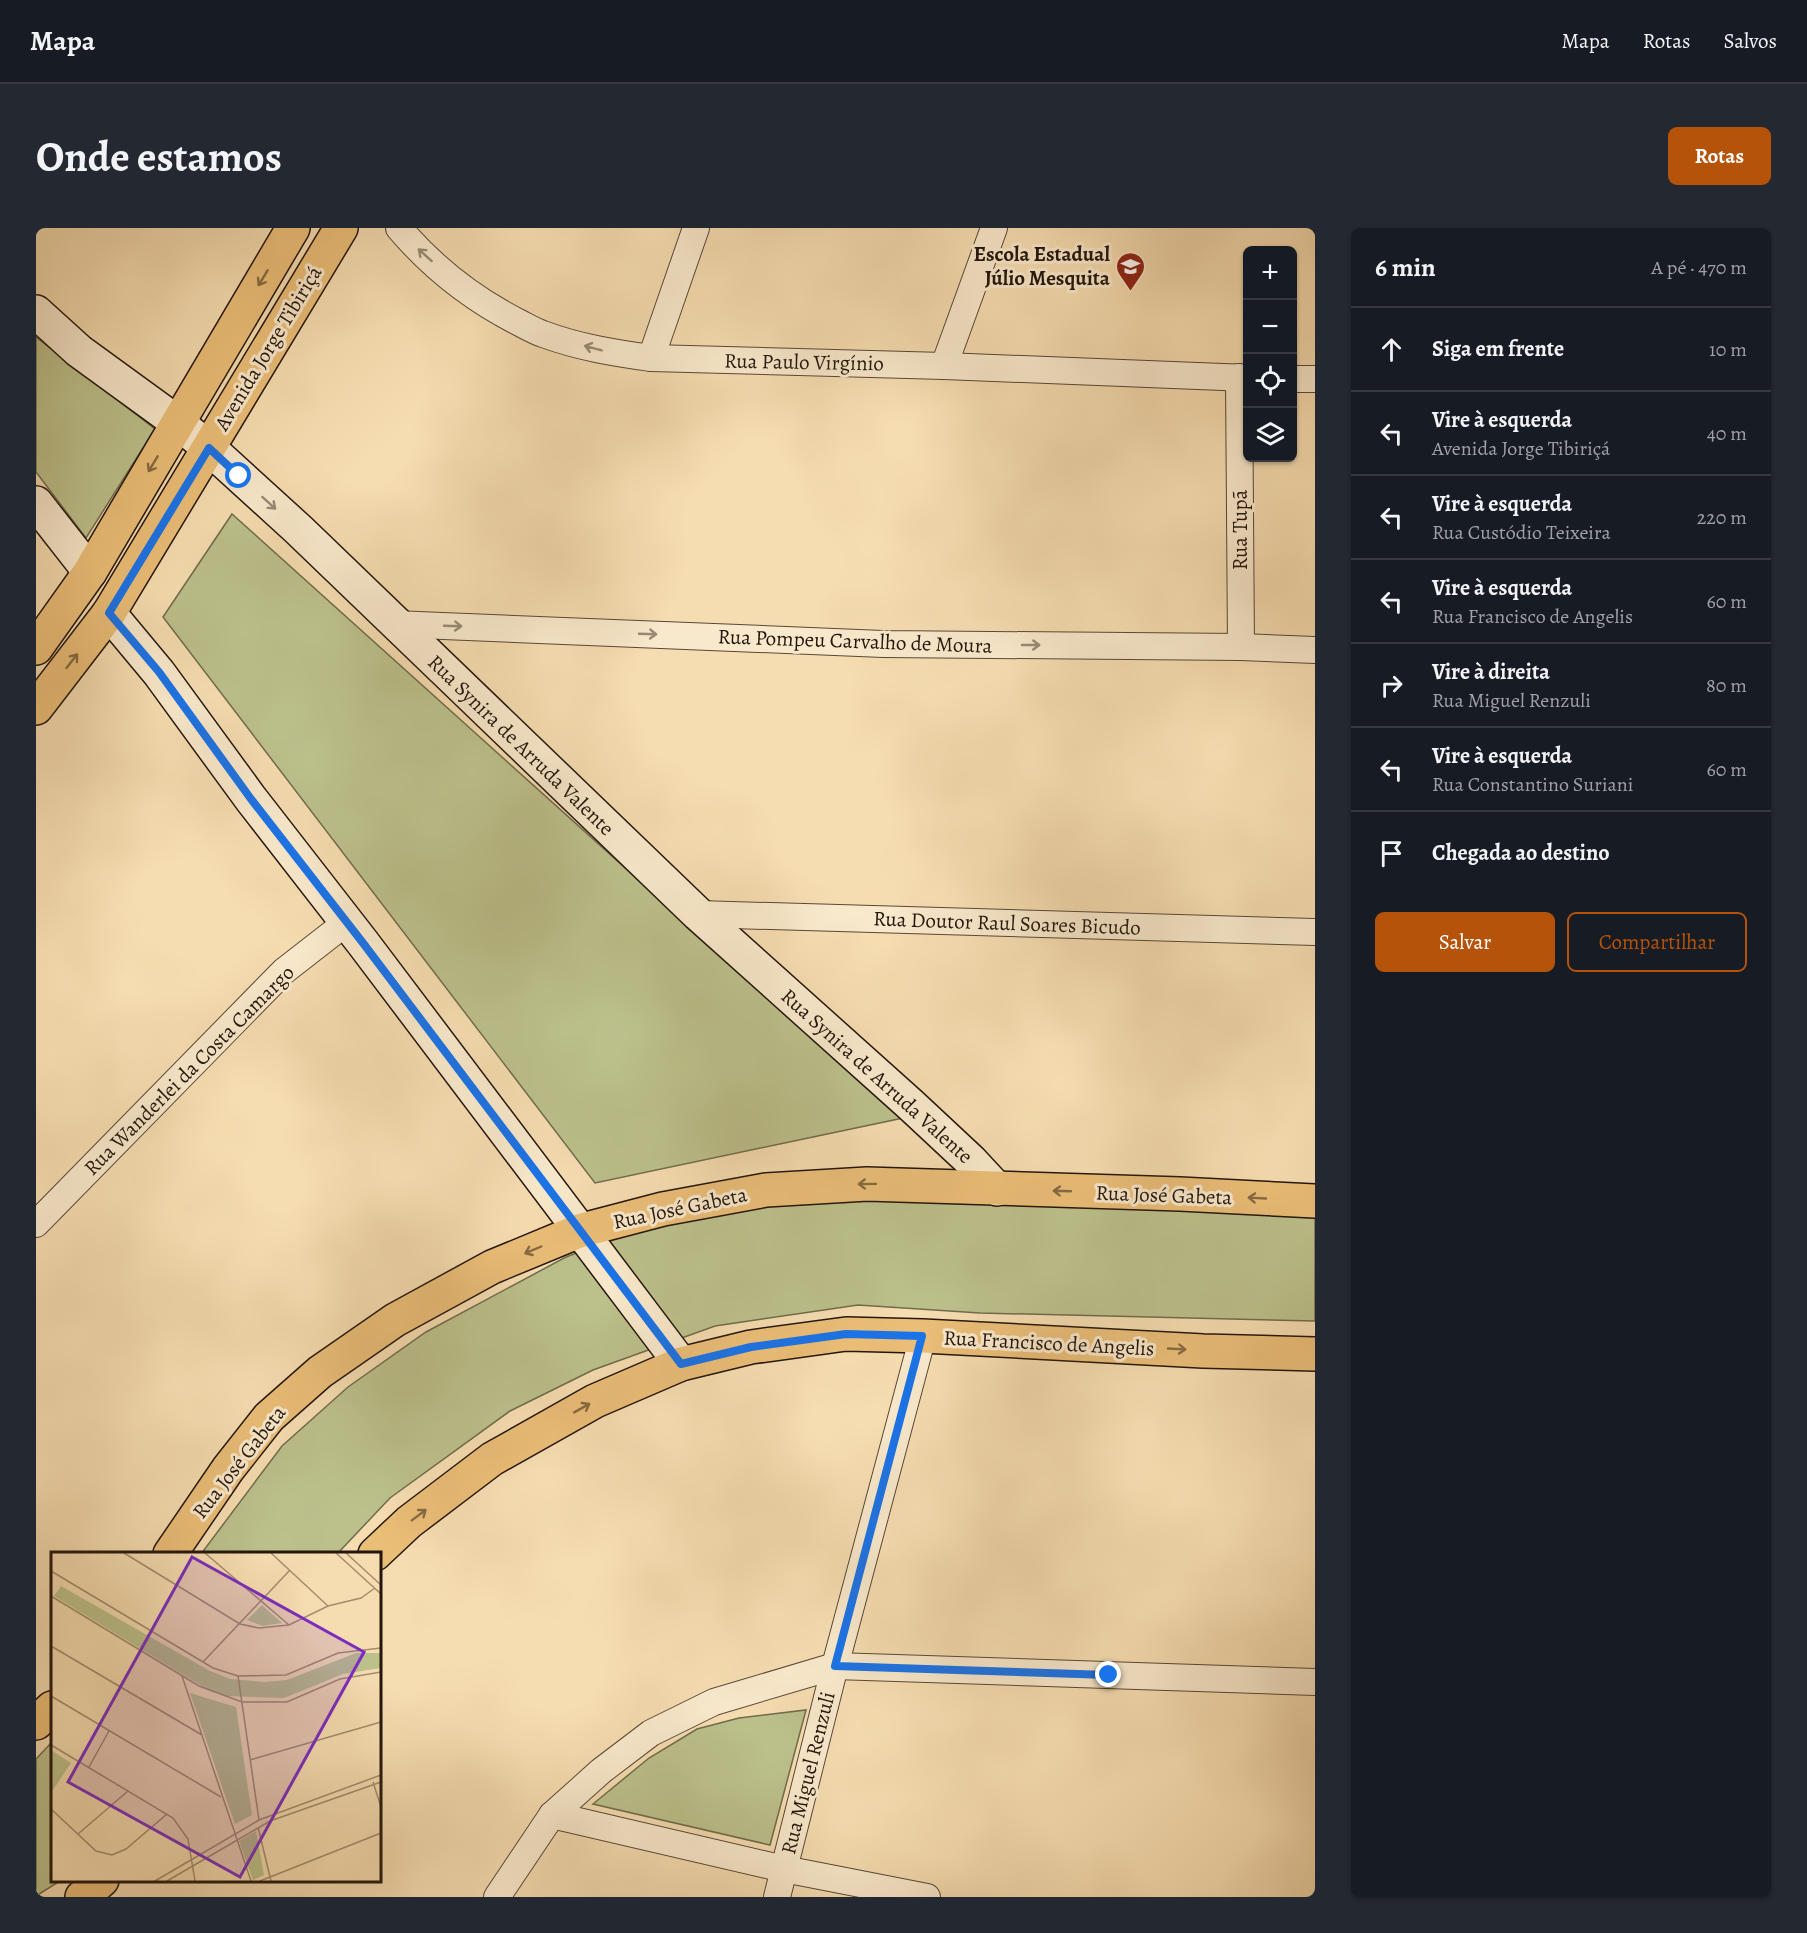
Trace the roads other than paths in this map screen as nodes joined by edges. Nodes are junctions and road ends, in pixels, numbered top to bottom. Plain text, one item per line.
1 (293, 228) edge
2 (340, 228) edge
3 (399, 228) edge
4 (696, 228) edge
5 (994, 228) edge
6 (36, 312) edge
7 (651, 358) junction
8 (944, 366) junction
9 (1243, 377) edge
10 (1297, 379) edge
11 (1315, 379) edge
12 (178, 423) junction
13 (209, 448) junction
14 (36, 503) edge
15 (90, 572) junction
16 (109, 613) junction
17 (394, 624) junction
18 (1241, 647) junction
19 (36, 648) edge
20 (1315, 650) edge
21 (36, 708) edge
22 (698, 914) junction
23 (347, 922) junction
24 (1315, 932) edge
25 (997, 1189) junction
26 (1315, 1201) edge
27 (36, 1224) edge
28 (579, 1231) junction
29 (922, 1336) junction
30 (1315, 1354) edge
31 (681, 1364) junction
32 (171, 1552) edge
33 (377, 1552) edge
34 (835, 1666) junction
35 (1315, 1682) edge
36 (51, 1709) edge
37 (36, 1724) edge
38 (552, 1815) junction
39 (784, 1869) junction
40 (101, 1882) edge
41 (82, 1897) edge
42 (497, 1897) edge
43 (777, 1897) edge
44 (927, 1897) edge

1 -> 12 main road, Avenida Jorge Tibiriçá
2 - 13 main road, Avenida Jorge Tibiriçá
7 -> 3 street, Rua Paulo Virgínio
4 - 7 street
5 - 8 street
6 - 12 street, Rua Synira de Arruda Valente
7 - 8 street, Rua Paulo Virgínio
8 - 9 street, Rua Paulo Virgínio
9 - 18 street, Rua Tupã
10 - 11 street
12 - 13 street, Rua Synira de Arruda Valente
12 -> 15 main road, Avenida Jorge Tibiriçá
13 - 16 main road, Avenida Jorge Tibiriçá
13 -> 17 street, Rua Synira de Arruda Valente
14 - 15 street
15 - 19 main road, Avenida Jorge Tibiriçá
21 -> 16 main road, Avenida Jorge Tibiriçá
16 - 23 street
17 -> 18 street, Rua Pompeu Carvalho de Moura
17 - 22 street, Rua Synira de Arruda Valente
18 - 20 street, Rua Pompeu Carvalho de Moura
22 - 24 street, Rua Doutor Raul Soares Bicudo
22 - 25 street, Rua Synira de Arruda Valente
23 - 27 street, Rua Wanderlei da Costa Camargo
23 - 28 street
26 -> 25 main road, Rua José Gabeta
25 -> 28 main road, Rua José Gabeta
28 - 31 street
28 -> 32 main road, Rua José Gabeta
29 -> 30 main road, Rua Francisco de Angelis
29 - 31 main road, Rua Francisco de Angelis
29 - 34 street, Rua Miguel Renzuli
33 -> 31 main road, Rua Francisco de Angelis
34 - 35 street
34 - 38 street
34 - 39 street, Rua Miguel Renzuli
36 - 37 main road
38 - 39 street
38 - 42 street
39 - 43 street, Rua Miguel Renzuli
39 - 44 street
40 - 41 main road

